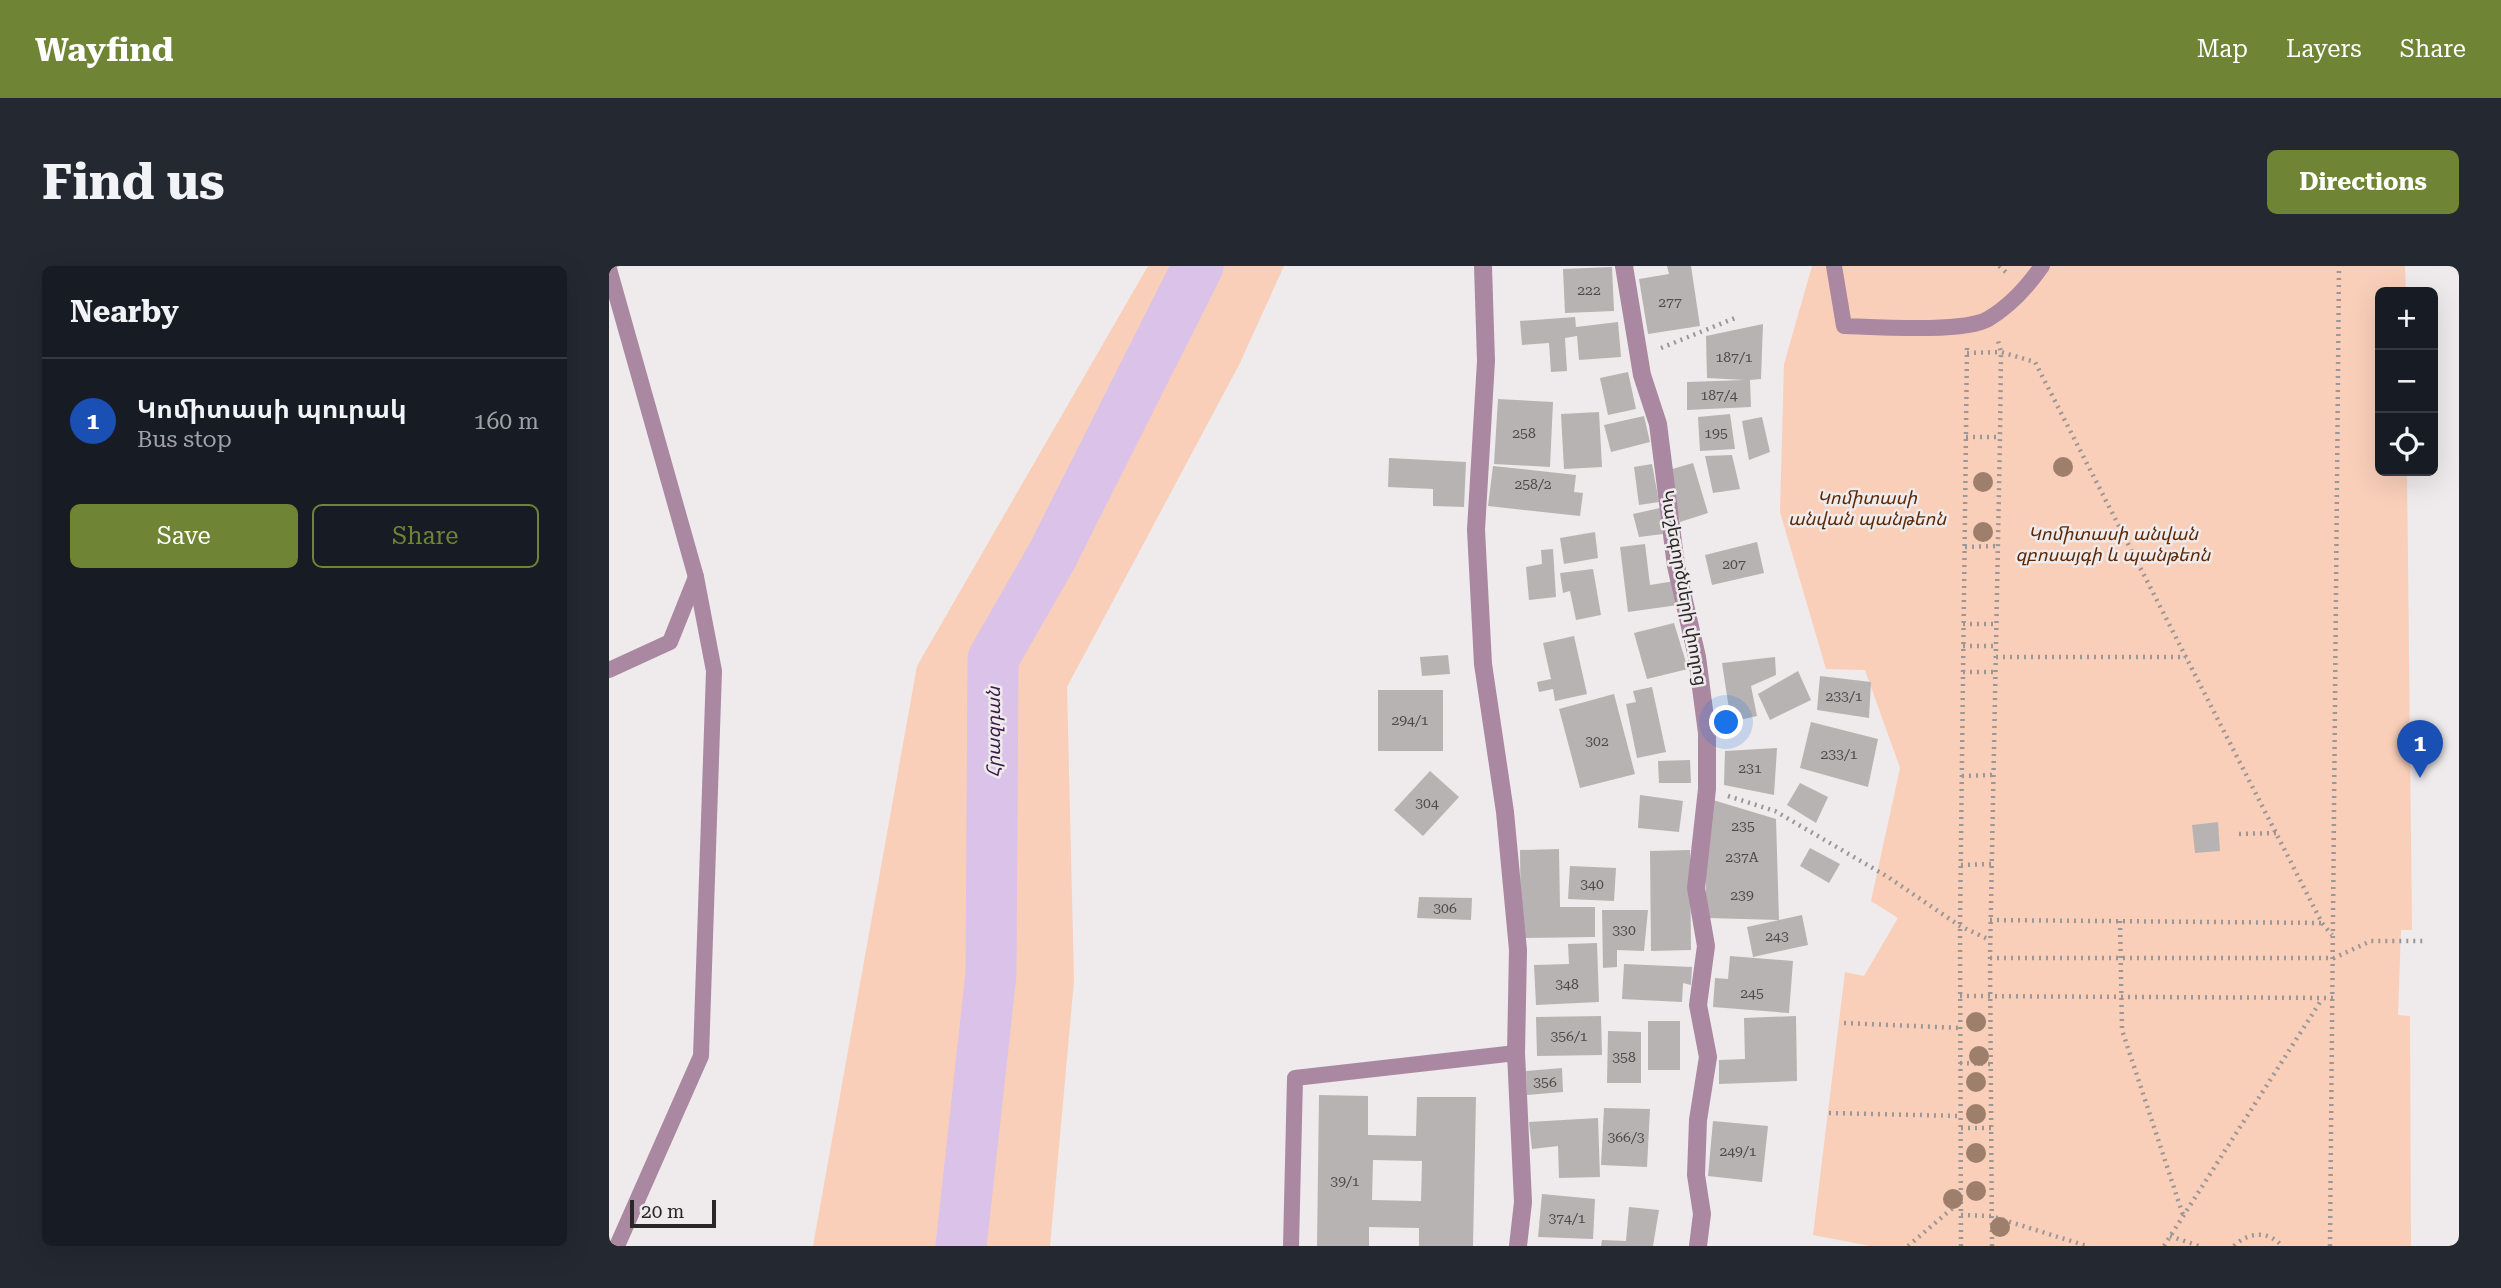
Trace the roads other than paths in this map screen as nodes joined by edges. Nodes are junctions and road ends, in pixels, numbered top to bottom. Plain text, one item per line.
1 (1483, 266) edge
2 (1624, 266) edge
3 (1834, 266) edge
4 (2042, 266) edge
5 (609, 269) edge
6 (696, 577) junction
7 (609, 670) edge
8 (1516, 1053) junction
9 (617, 1246) edge
10 (1291, 1246) edge
11 (1518, 1246) edge
12 (1698, 1246) edge

1 - 8 street
2 - 12 street, Կաշեգործների փողոց
3 - 4 lane
5 - 6 lane
6 - 7 lane
6 - 9 lane
8 - 10 lane
8 - 11 street

